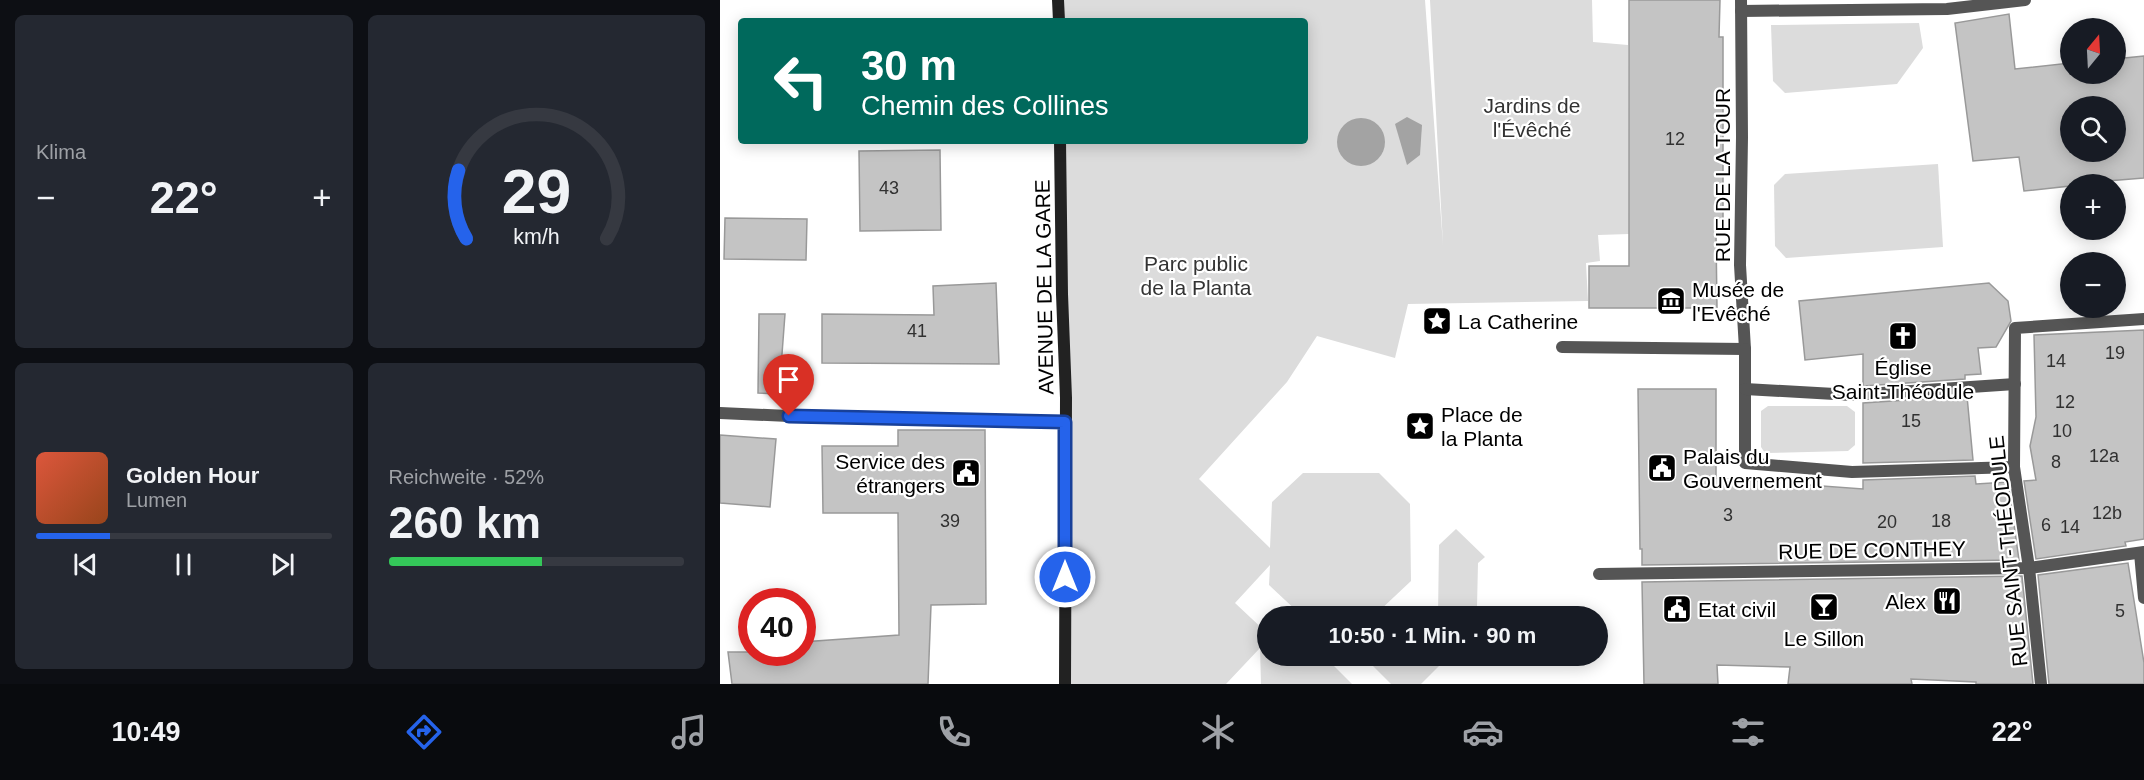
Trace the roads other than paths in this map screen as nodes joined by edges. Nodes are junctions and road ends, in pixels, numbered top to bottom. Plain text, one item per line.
1 (1059, 0) edge
2 (2025, 0) edge
3 (1741, 5) edge
4 (1059, 18) edge
5 (1060, 144) edge
6 (2144, 319) edge
7 (1562, 347) dead end
8 (1745, 349) junction
9 (2015, 384) junction
10 (1745, 389) junction
11 (720, 413) edge
12 (1065, 422) junction
13 (2014, 467) junction
14 (2142, 553) edge
15 (2029, 568) junction
16 (1599, 574) dead end
17 (2144, 598) edge
18 (1065, 684) edge
19 (2041, 684) edge

1 - 4 street
2 - 3 street
3 - 8 street, RUE DE LA TOUR
5 - 12 street, AVENUE DE LA GARE
6 - 9 street, RUE SAINT-THÉODULE
7 - 8 street
8 - 10 street, RUE DE LA TOUR
9 - 10 street
9 - 13 street, RUE SAINT-THÉODULE
10 - 13 street, RUE DE LA TOUR
11 - 12 street
12 - 18 street, AVENUE DE LA GARE
13 - 15 street, RUE SAINT-THÉODULE
14 - 15 street, RUE DE CONTHEY
14 - 17 street
15 - 16 street, RUE DE CONTHEY
15 - 19 street, RUE SAINT-THÉODULE

